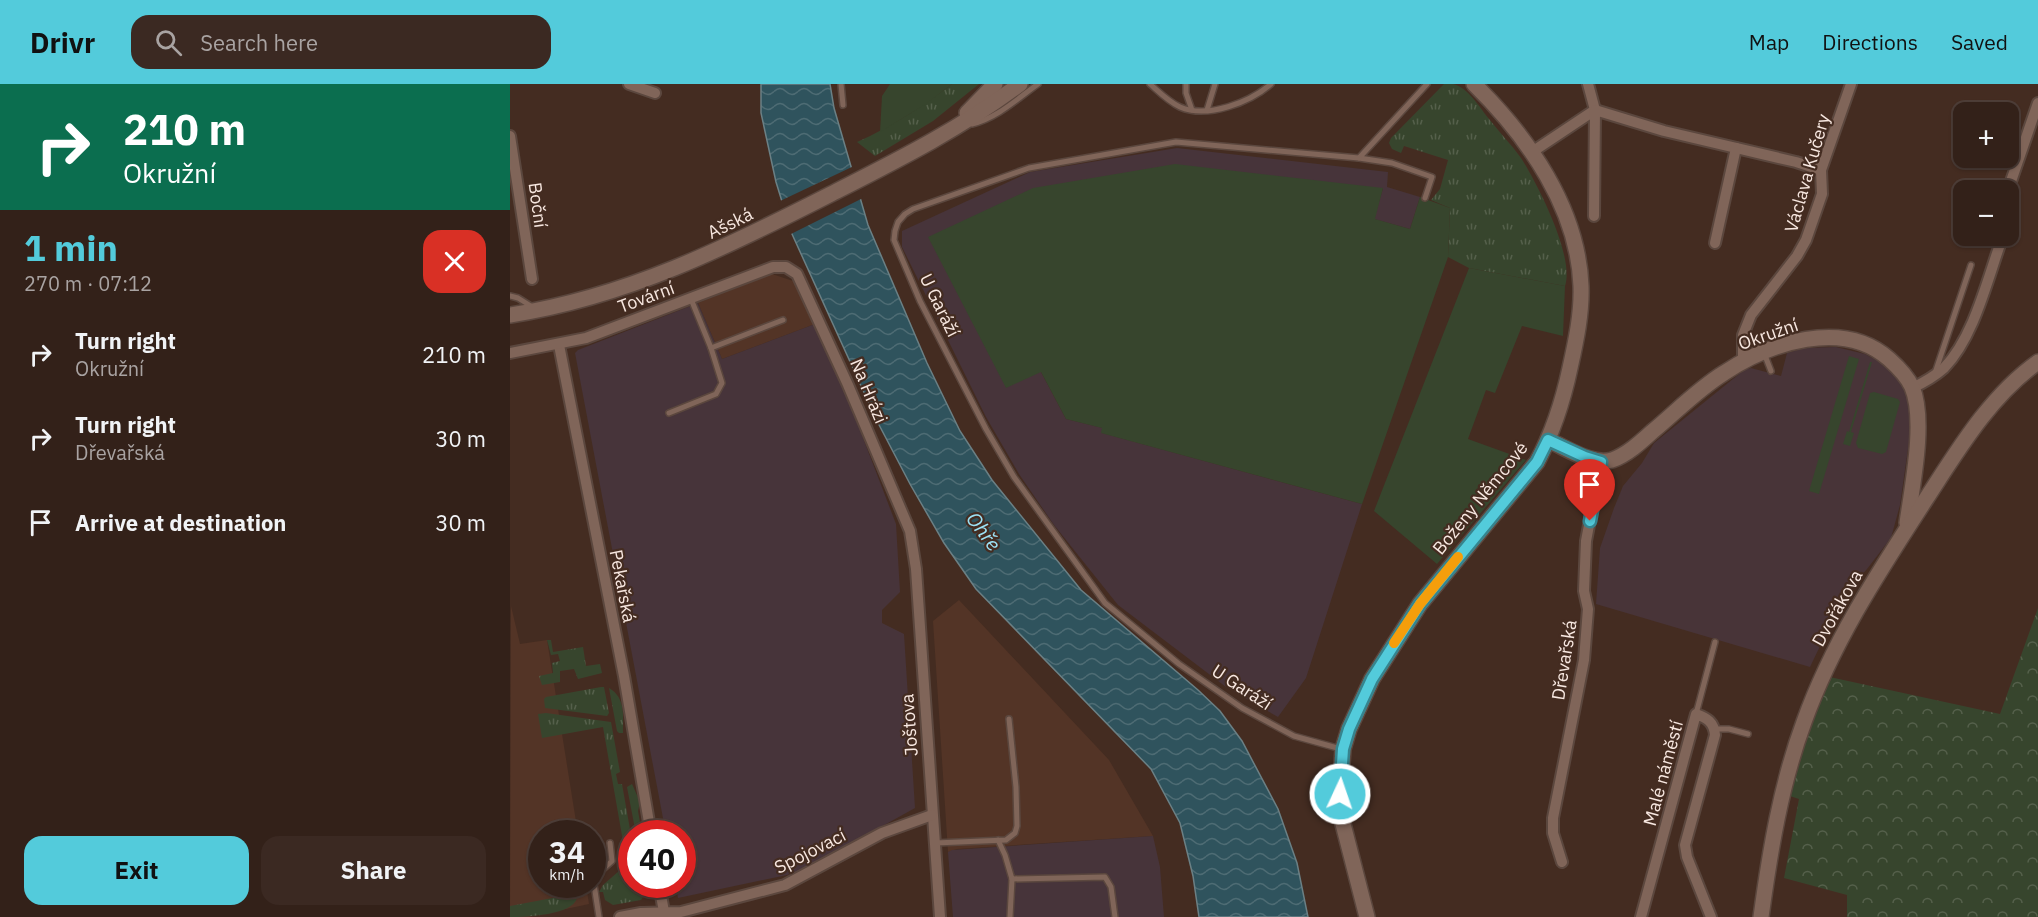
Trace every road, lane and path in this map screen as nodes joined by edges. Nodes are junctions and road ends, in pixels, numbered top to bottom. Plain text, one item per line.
1 (629, 84) edge
2 (841, 84) edge
3 (995, 84) edge
4 (1020, 84) edge
5 (1038, 84) edge
6 (1150, 84) edge
7 (1186, 84) edge
8 (1215, 84) edge
9 (1271, 84) edge
10 (1427, 84) edge
11 (1474, 84) edge
12 (1588, 84) edge
13 (1851, 84) edge
14 (655, 93) dead end
15 (2038, 103) edge
16 (843, 105) dead end
17 (1192, 110) junction
18 (1207, 110) junction
19 (1594, 110) junction
20 (952, 128) junction
21 (510, 136) edge
22 (1736, 148) junction
23 (1532, 152) junction
24 (1359, 158) junction
25 (1821, 170) junction
26 (2011, 180) edge
27 (1425, 198) dead end
28 (1594, 216) dead end
29 (1715, 243) dead end
30 (1999, 246) edge
31 (1971, 265) dead end
32 (791, 268) joint
33 (532, 279) dead end
34 (510, 296) edge
35 (691, 298) junction
36 (538, 310) junction
37 (514, 313) edge
38 (783, 320) dead end
39 (559, 345) junction
40 (711, 348) junction
41 (1763, 352) junction
42 (510, 353) edge
43 (1743, 361) junction
44 (2038, 362) edge
45 (1771, 371) dead end
46 (1934, 375) junction
47 (1912, 388) junction
48 (669, 413) dead end
49 (1548, 440) junction
50 (1601, 462) junction
51 (1906, 529) junction
52 (910, 531) joint
53 (1715, 642) dead end
54 (1696, 714) junction
55 (1009, 719) dead end
56 (1715, 729) junction
57 (1748, 734) dead end
58 (1343, 749) junction
59 (932, 815) junction
60 (649, 820) edge
61 (998, 840) junction
62 (610, 843) dead end
63 (935, 843) junction
64 (1562, 862) dead end
65 (1012, 879) junction
66 (661, 898) edge
67 (664, 914) edge
68 (599, 917) edge
69 (620, 917) edge
70 (940, 917) edge
71 (1011, 917) edge
72 (1115, 917) edge
73 (1367, 917) edge
74 (1641, 917) edge
75 (1711, 917) edge
76 (1761, 917) edge

1 - 14 street
2 - 16 lane
3 - 20 street, Ašská
4 - 20 street, Ašská
5 - 20 lane
6 - 17 lane
7 - 17 lane
8 - 18 lane
9 - 18 lane
10 - 24 lane
11 - 23 street, Boženy Němcové
12 - 19 street
13 - 25 street, Václava Kučery
15 - 26 street
17 - 18 lane
19 - 22 street
19 - 23 street
19 - 28 street
20 - 36 street, Ašská
21 - 33 street, Boční
22 - 25 street
22 - 29 street
23 - 49 street, Boženy Němcové
24 - 27 lane
24 - 58 lane, U Garáží
25 - 43 street, Václava Kučery
30 - 46 street
31 - 46 lane
32 - 35 street, Tovární
32 - 52 street, Na Hrázi
34 - 36 lane
35 - 39 street, Tovární
35 - 40 lane
36 - 37 street, Ašská
38 - 40 lane
39 - 42 street, Tovární
39 - 60 street, Pekařská
40 - 48 lane
41 - 43 street, Okružní
41 - 45 lane
41 - 47 street, Okružní
43 - 50 street, Okružní
44 - 51 street, Dvořákova
46 - 47 street
47 - 51 street, Okružní
49 - 50 street
49 - 58 street, Boženy Němcové
50 - 64 street, Dřevařská
51 - 76 street, Dvořákova
52 - 59 street, Joštova
53 - 54 lane
54 - 56 street, Malé náměstí
54 - 74 street, Malé náměstí
55 - 61 lane
56 - 57 lane
56 - 75 street
58 - 73 street, Boženy Němcové
59 - 63 street, Joštova
59 - 67 street, Spojovací
61 - 63 lane
61 - 65 lane
62 - 68 lane
63 - 70 street, Joštova
65 - 71 lane
65 - 72 lane
66 - 67 street
67 - 69 street, Spojovací

